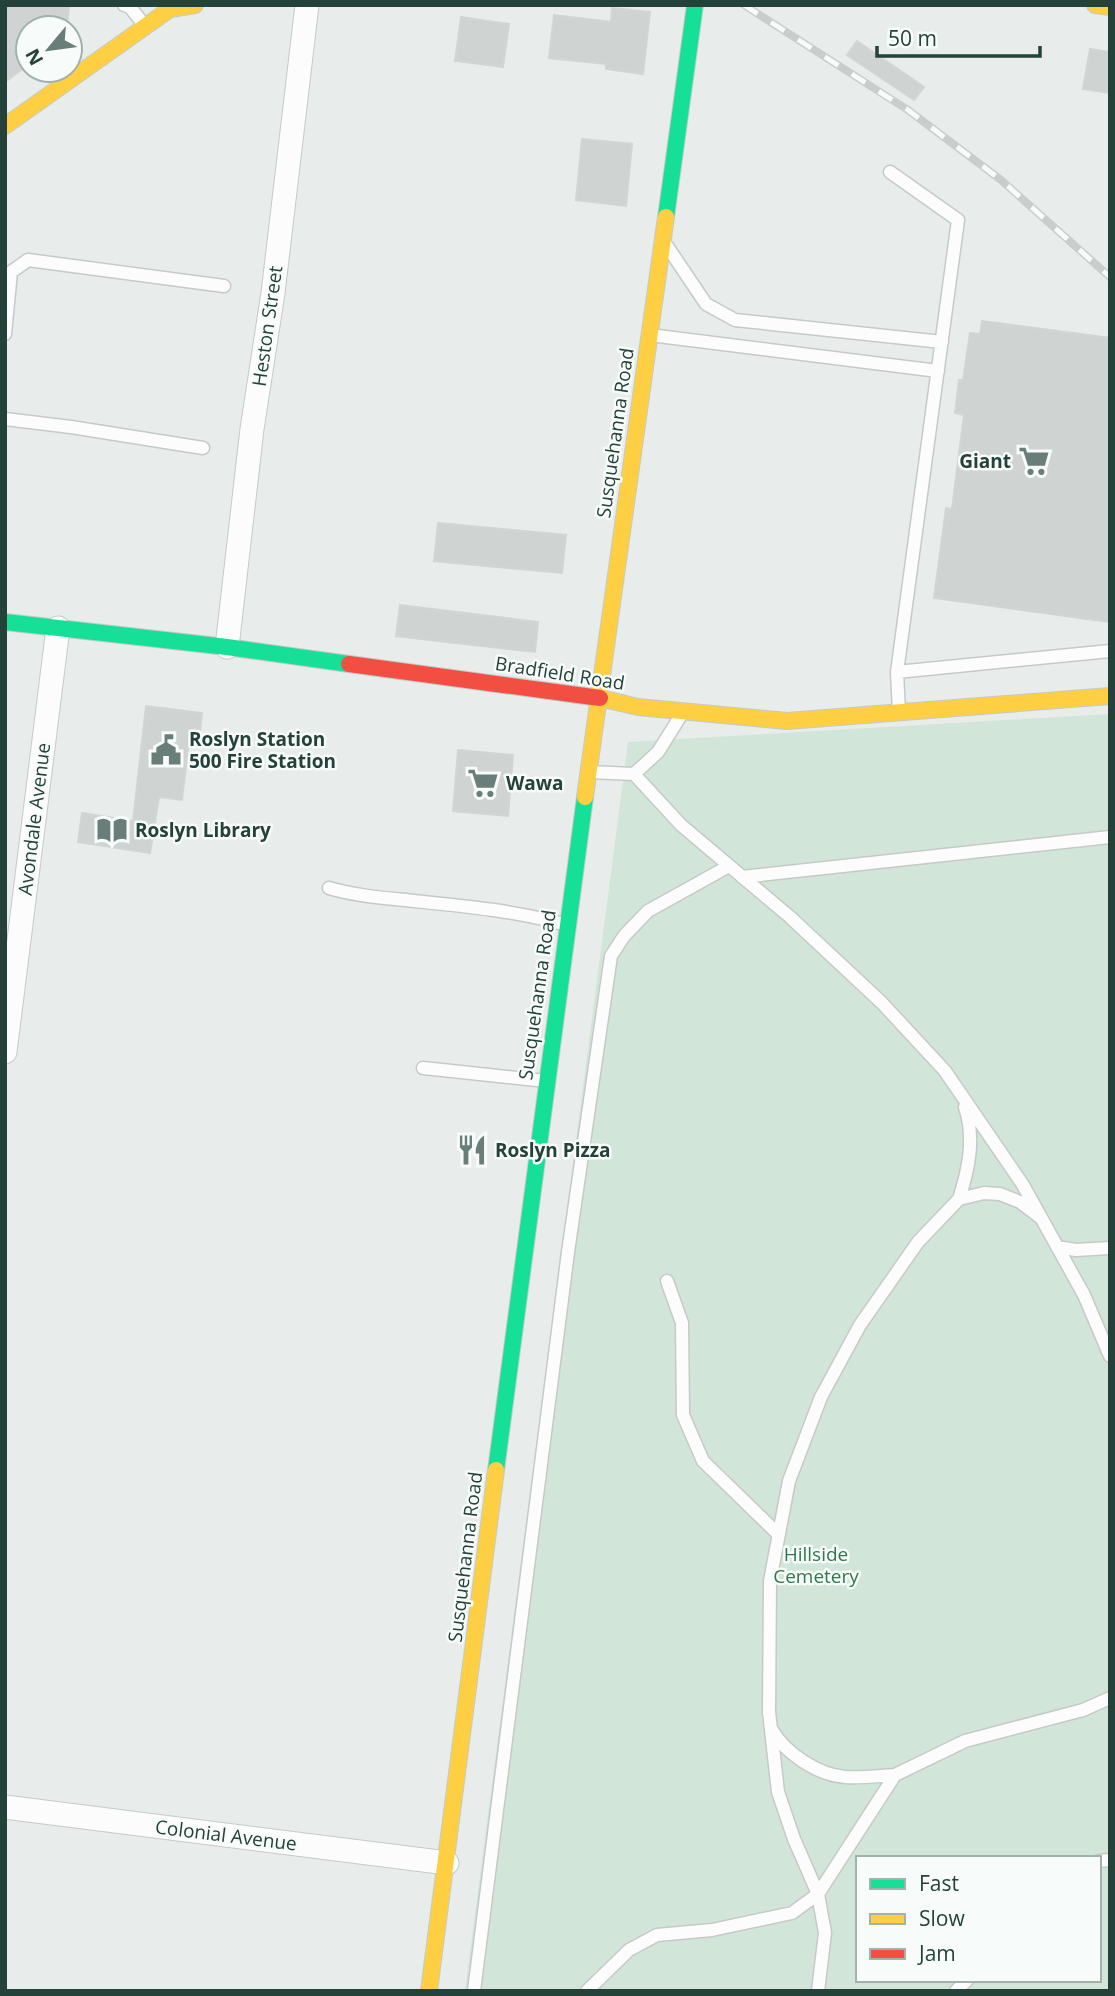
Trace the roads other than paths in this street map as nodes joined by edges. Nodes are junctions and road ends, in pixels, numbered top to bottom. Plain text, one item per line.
1 (124, 5) edge
2 (195, 5) edge
3 (307, 5) edge
4 (695, 5) edge
5 (1095, 5) edge
6 (170, 7) edge
7 (1110, 7) edge
8 (145, 27) junction
9 (5, 127) edge
10 (890, 172) dead end
11 (663, 239) junction
12 (224, 286) dead end
13 (5, 334) edge
14 (650, 335) junction
15 (942, 342) junction
16 (938, 371) junction
17 (5, 419) edge
18 (204, 448) dead end
19 (5, 622) edge
20 (58, 628) junction
21 (227, 648) junction
22 (1110, 651) edge
23 (897, 672) junction
24 (1110, 696) edge
25 (599, 698) junction
26 (683, 712) junction
27 (899, 712) junction
28 (589, 772) junction
29 (634, 774) junction
30 (1110, 838) edge
31 (729, 866) junction
32 (742, 877) junction
33 (329, 888) dead end
34 (568, 926) junction
35 (5, 1052) edge
36 (424, 1068) dead end
37 (547, 1081) junction
38 (961, 1094) junction
39 (958, 1199) junction
40 (1041, 1218) junction
41 (1057, 1247) junction
42 (1110, 1248) edge
43 (667, 1281) dead end
44 (1110, 1356) edge
45 (779, 1535) junction
46 (1110, 1698) edge
47 (771, 1727) junction
48 (895, 1775) junction
49 (5, 1807) edge
50 (447, 1863) junction
51 (818, 1894) junction
52 (429, 1991) edge
53 (474, 1991) edge
54 (587, 1991) edge
55 (818, 1991) edge

1 - 8 lane
2 - 6 main road
3 - 21 street, Heston Street
4 - 11 main road, Susquehanna Road
5 - 7 main road
6 - 8 main road
8 - 9 main road
10 - 15 lane
11 - 14 main road, Susquehanna Road
11 - 15 lane
12 - 13 lane
14 - 16 lane
14 - 25 main road, Susquehanna Road
15 - 16 lane
16 - 23 lane
17 - 18 lane
19 - 20 main road, Bradfield Road
20 - 21 main road, Bradfield Road
20 - 35 street, Avondale Avenue
21 - 25 main road, Bradfield Road
22 - 23 lane
23 - 27 lane
24 - 27 main road, Bradfield Road
25 - 26 main road, Bradfield Road
25 - 28 main road, Susquehanna Road
26 - 27 main road, Bradfield Road
26 - 29 lane
28 - 29 lane
28 - 34 main road, Susquehanna Road
29 - 31 lane
30 - 32 lane
31 - 32 lane
31 - 53 lane
32 - 38 lane
33 - 34 lane
34 - 37 main road, Susquehanna Road
36 - 37 lane
37 - 50 main road, Susquehanna Road
38 - 39 lane
38 - 40 lane
39 - 40 lane
39 - 45 lane
40 - 41 lane
41 - 42 lane
41 - 44 lane
43 - 45 lane
45 - 47 lane
46 - 48 lane
47 - 48 lane
47 - 51 lane
48 - 51 lane
49 - 50 street, Colonial Avenue
50 - 52 main road, Susquehanna Road
51 - 54 lane
51 - 55 lane

